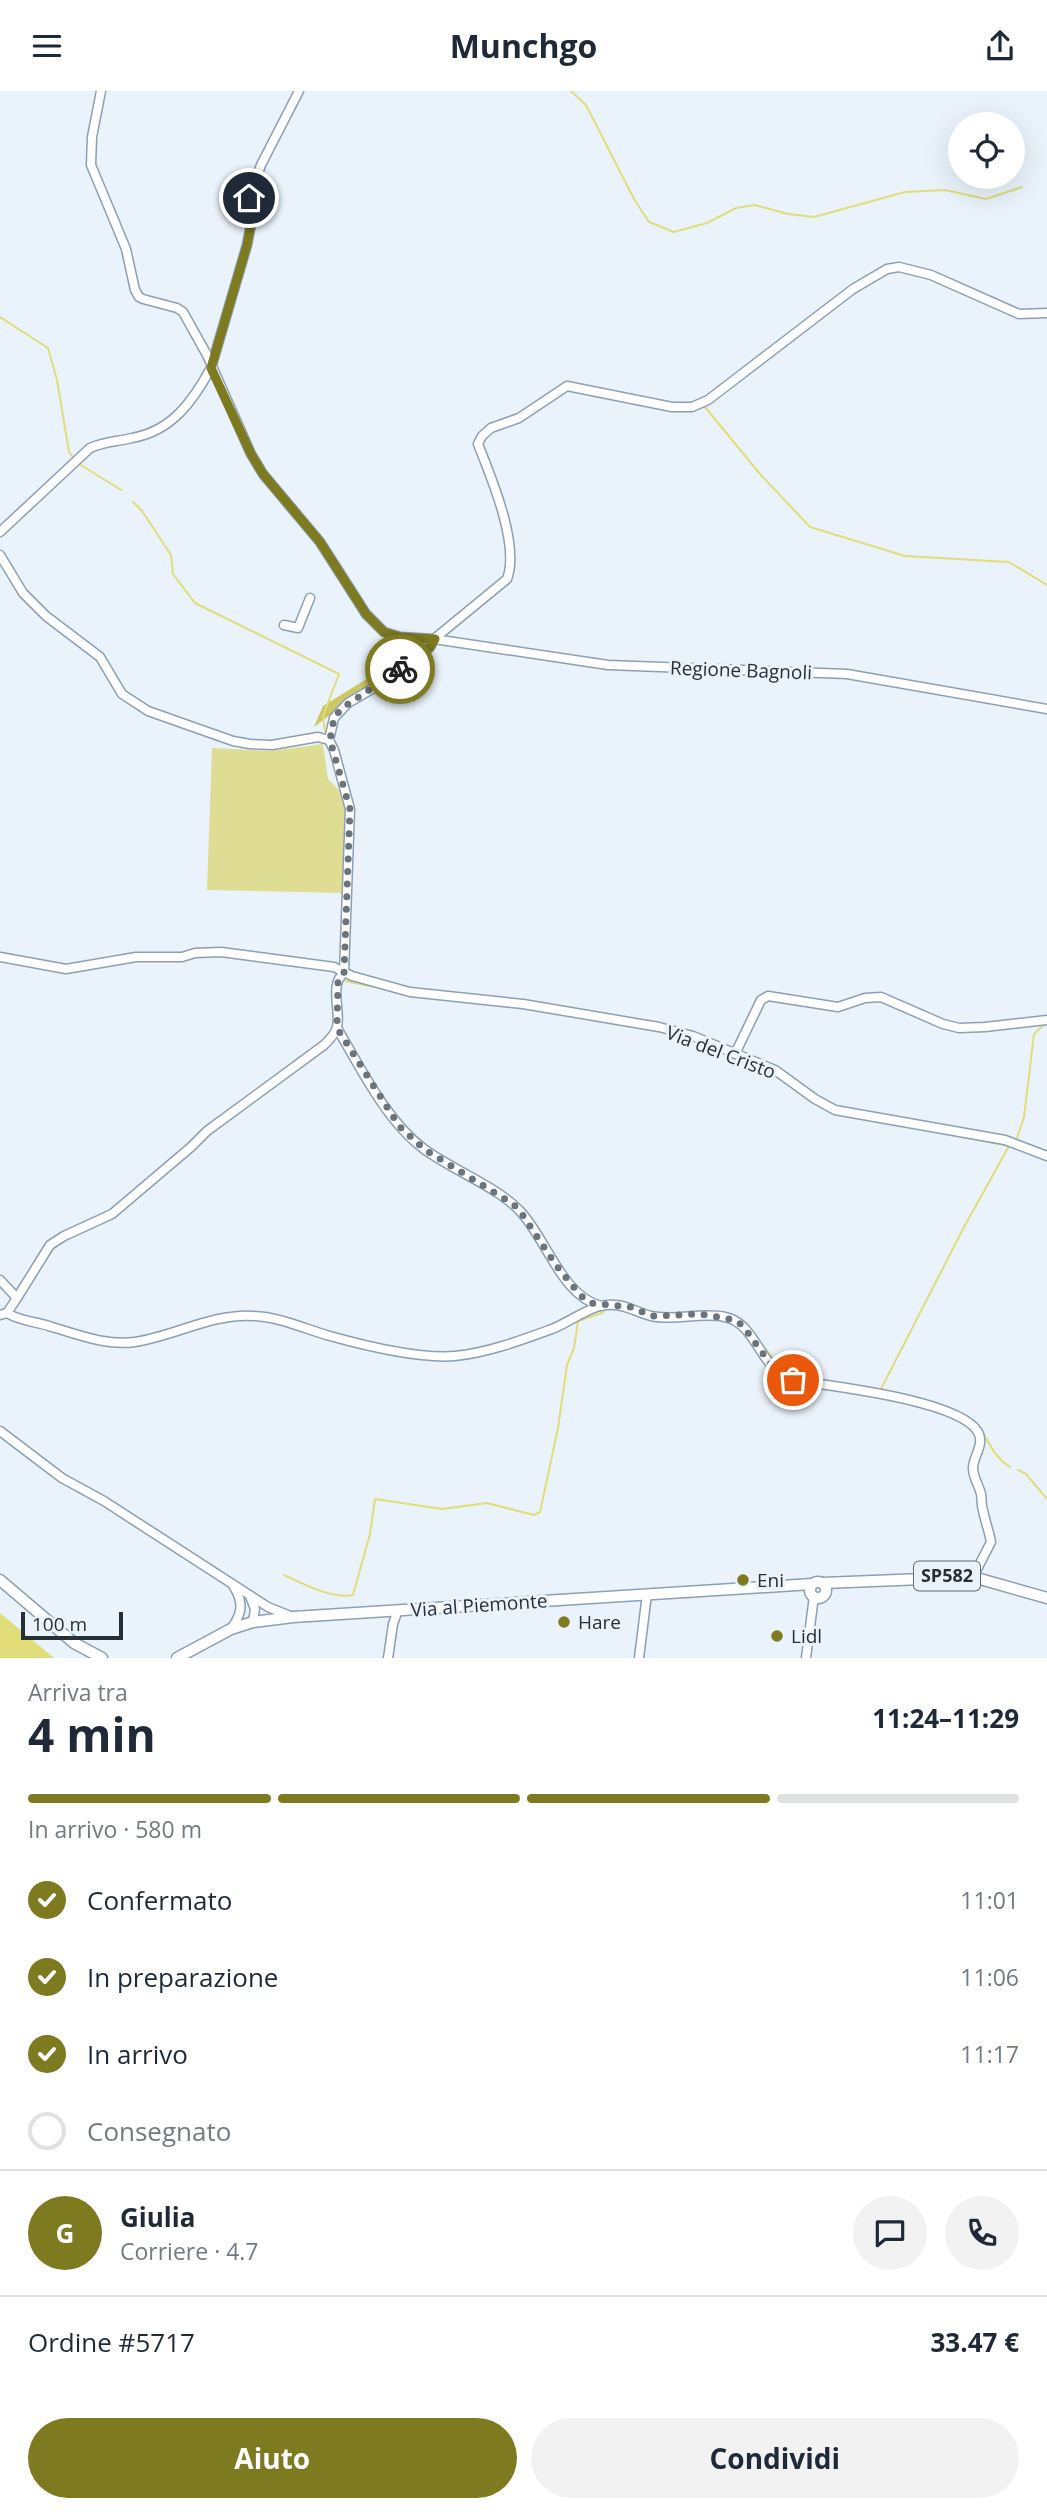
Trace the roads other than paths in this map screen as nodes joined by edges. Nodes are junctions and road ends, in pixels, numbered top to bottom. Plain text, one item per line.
1 (101, 91) edge
2 (299, 91) edge
3 (1047, 313) edge
4 (211, 368) junction
5 (0, 532) edge
6 (0, 555) edge
7 (310, 598) dead end
8 (284, 625) dead end
9 (435, 639) junction
10 (1047, 709) edge
11 (330, 740) junction
12 (0, 957) edge
13 (344, 973) junction
14 (337, 1003) junction
15 (1047, 1020) edge
16 (337, 1028) junction
17 (317, 1050) junction
18 (735, 1054) junction
19 (1047, 1156) edge
20 (0, 1280) edge
21 (17, 1298) junction
22 (602, 1306) junction
23 (3, 1314) edge
24 (0, 1431) edge
25 (973, 1577) junction
26 (0, 1580) edge
27 (232, 1585) junction
28 (817, 1590) junction
29 (647, 1594) junction
30 (250, 1596) junction
31 (1047, 1598) edge
32 (398, 1611) junction
33 (293, 1617) junction
34 (253, 1622) junction
35 (231, 1629) junction
36 (102, 1658) edge
37 (177, 1658) edge
38 (388, 1658) edge
39 (639, 1658) edge
40 (806, 1658) edge

1 - 4 street, Regione Bagnoli
2 - 4 street
3 - 9 street
4 - 5 street
4 - 9 street, Regione Bagnoli
6 - 11 street
7 - 8 street
9 - 10 street, Regione Bagnoli
9 - 11 street
11 - 13 street
12 - 13 street, Via del Cristo
13 - 14 street
13 - 18 street, Via del Cristo
14 - 16 street
14 - 17 street
15 - 18 street
16 - 17 street
16 - 22 street
17 - 21 street
18 - 19 street, Via del Cristo
20 - 21 street
21 - 23 street
22 - 23 street
22 - 25 street
24 - 27 street, Via al Piemonte
25 - 28 main road, Via al Piemonte / SP582
25 - 31 main road, Via al Piemonte / SP582
26 - 36 main road
27 - 30 street, Via al Piemonte
27 - 35 street
28 - 29 main road, Via al Piemonte / SP582
28 - 40 street
29 - 32 main road, Via al Piemonte / SP582
29 - 39 street
30 - 33 street, Via al Piemonte
30 - 34 street
32 - 33 main road, Via al Piemonte / SP582
32 - 38 street
33 - 34 main road, Via al Piemonte / SP582
34 - 35 main road, Via al Piemonte / SP582
35 - 37 main road, Via al Piemonte / SP582

